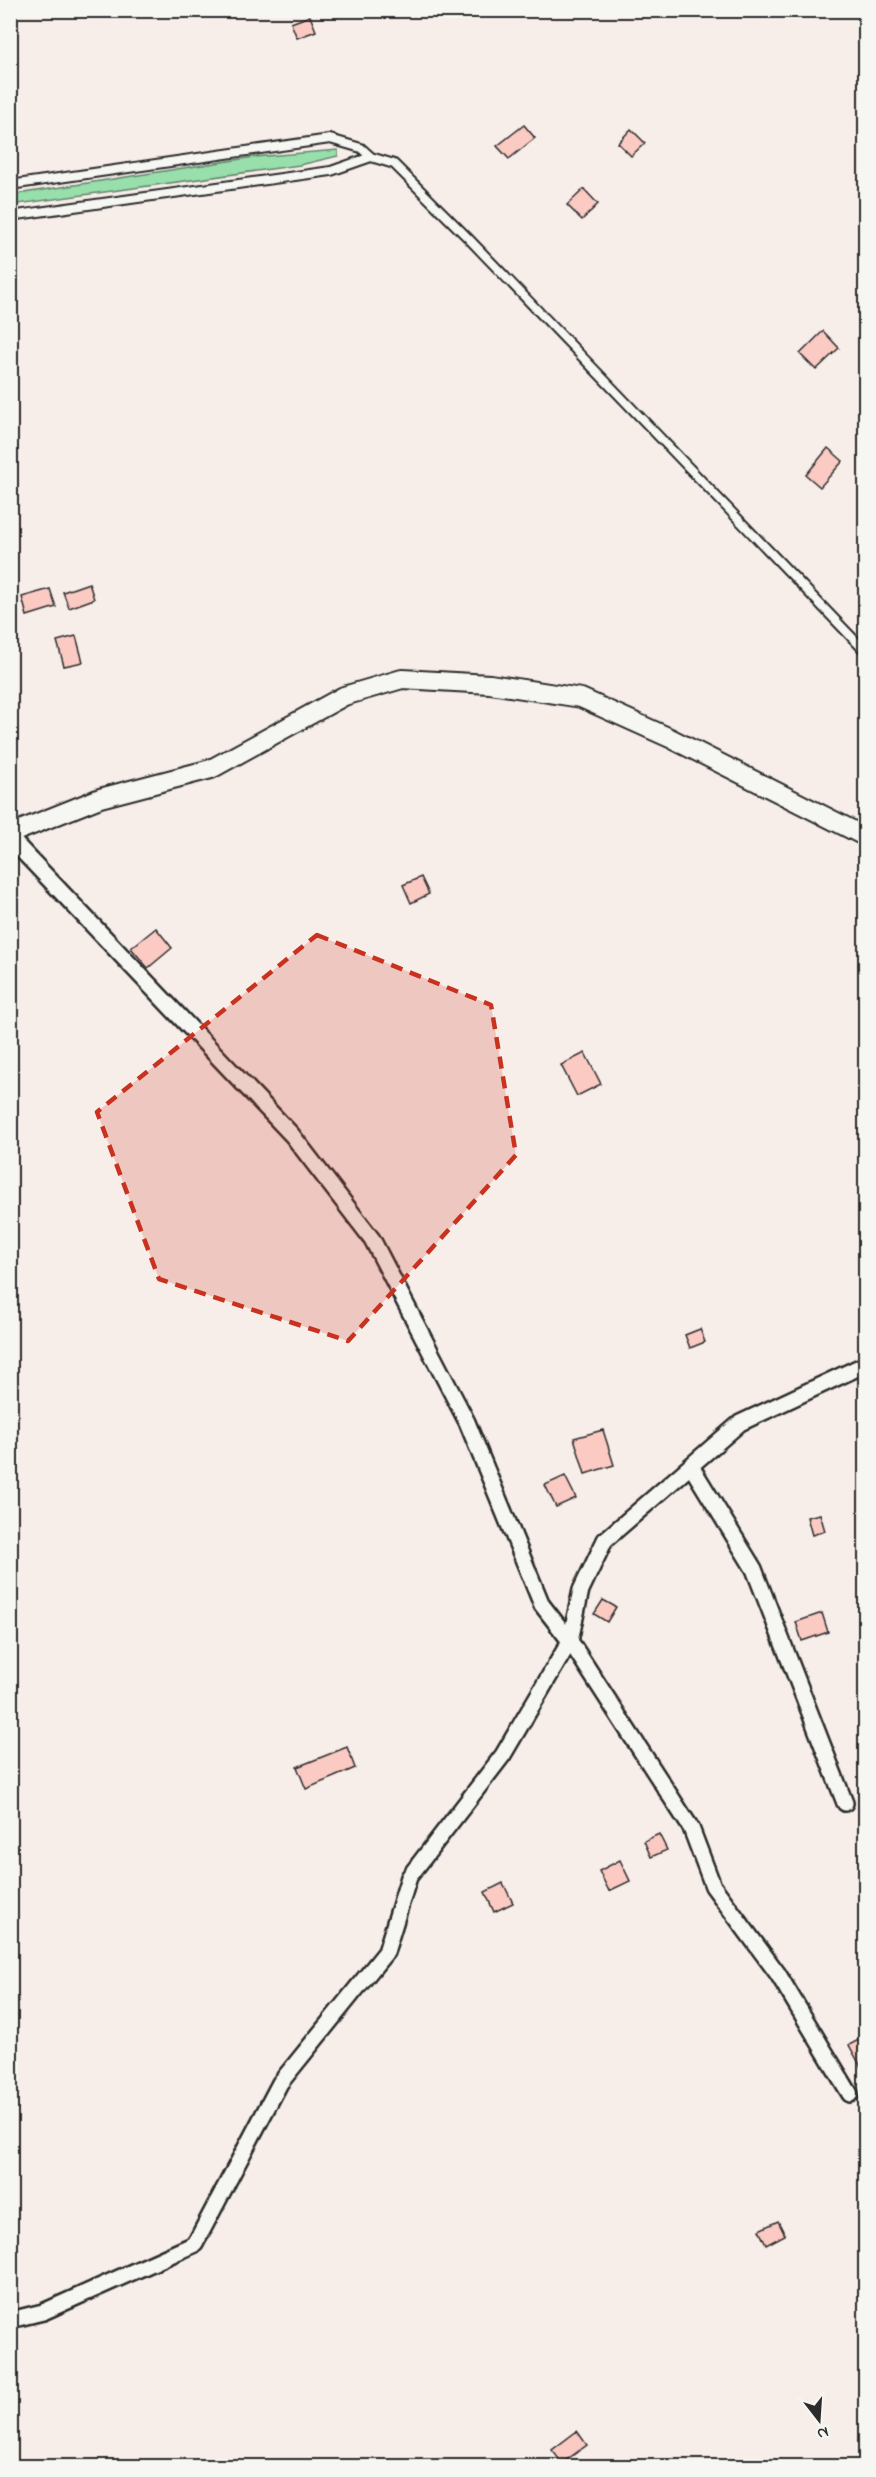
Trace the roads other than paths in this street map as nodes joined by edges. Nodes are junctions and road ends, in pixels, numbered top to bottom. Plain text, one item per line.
1 (371, 158) junction
2 (10, 184) edge
3 (10, 216) edge
4 (866, 652) edge
5 (10, 836) edge
6 (866, 837) edge
7 (866, 1364) edge
8 (691, 1466) junction
9 (570, 1641) junction
10 (845, 1803) dead end
11 (850, 2094) dead end
12 (10, 2320) edge

1 - 2 lane
1 - 3 lane
1 - 4 lane
5 - 6 street
5 - 9 street
7 - 8 street
8 - 9 street
8 - 10 street
9 - 11 street
9 - 12 street

